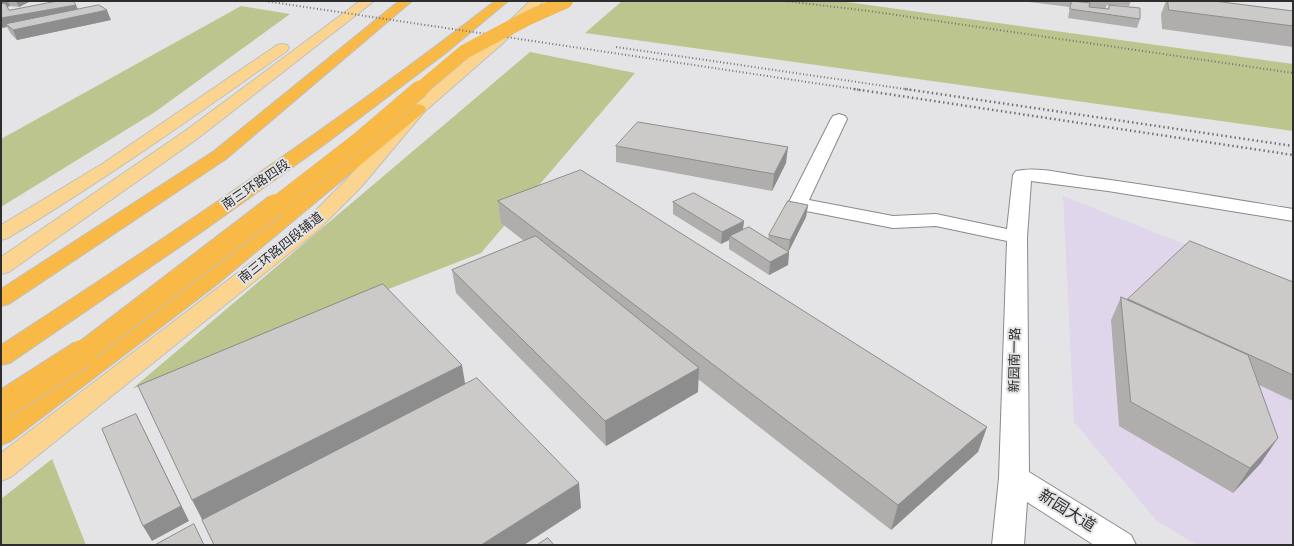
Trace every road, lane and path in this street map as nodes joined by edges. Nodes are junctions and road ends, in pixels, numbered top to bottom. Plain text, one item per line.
1 (346, 1) edge
2 (368, 1) edge
3 (386, 1) edge
4 (406, 1) edge
5 (502, 1) edge
6 (537, 1) edge
7 (552, 1) edge
8 (566, 1) edge
9 (256, 105) dead end
10 (418, 109) junction
11 (839, 119) dead end
12 (191, 134) junction
13 (208, 145) dead end
14 (354, 183) junction
15 (1293, 215) edge
16 (113, 225) junction
17 (1, 234) edge
18 (1017, 237) junction
19 (1, 251) edge
20 (1, 267) edge
21 (1, 299) edge
22 (1, 357) edge
23 (1, 406) edge
24 (1, 434) edge
25 (1, 469) edge
26 (1014, 478) junction
27 (1008, 545) edge
28 (1120, 545) edge

1 - 17 main road
2 - 12 main road
3 - 9 highway
4 - 16 highway
5 - 22 highway, 南三环路四段
6 - 10 main road, 南三环路四段辅道
7 - 14 main road
8 - 23 highway, bridge
10 - 14 main road, 南三环路四段辅道
10 - 24 highway
11 - 18 street
12 - 19 main road
12 - 20 main road
13 - 16 highway
14 - 25 main road, 南三环路四段辅道
15 - 18 street, 新园南一路
16 - 21 highway
18 - 26 street, 新园南一路
26 - 27 street, 新园南一路
26 - 28 street, 新园大道

